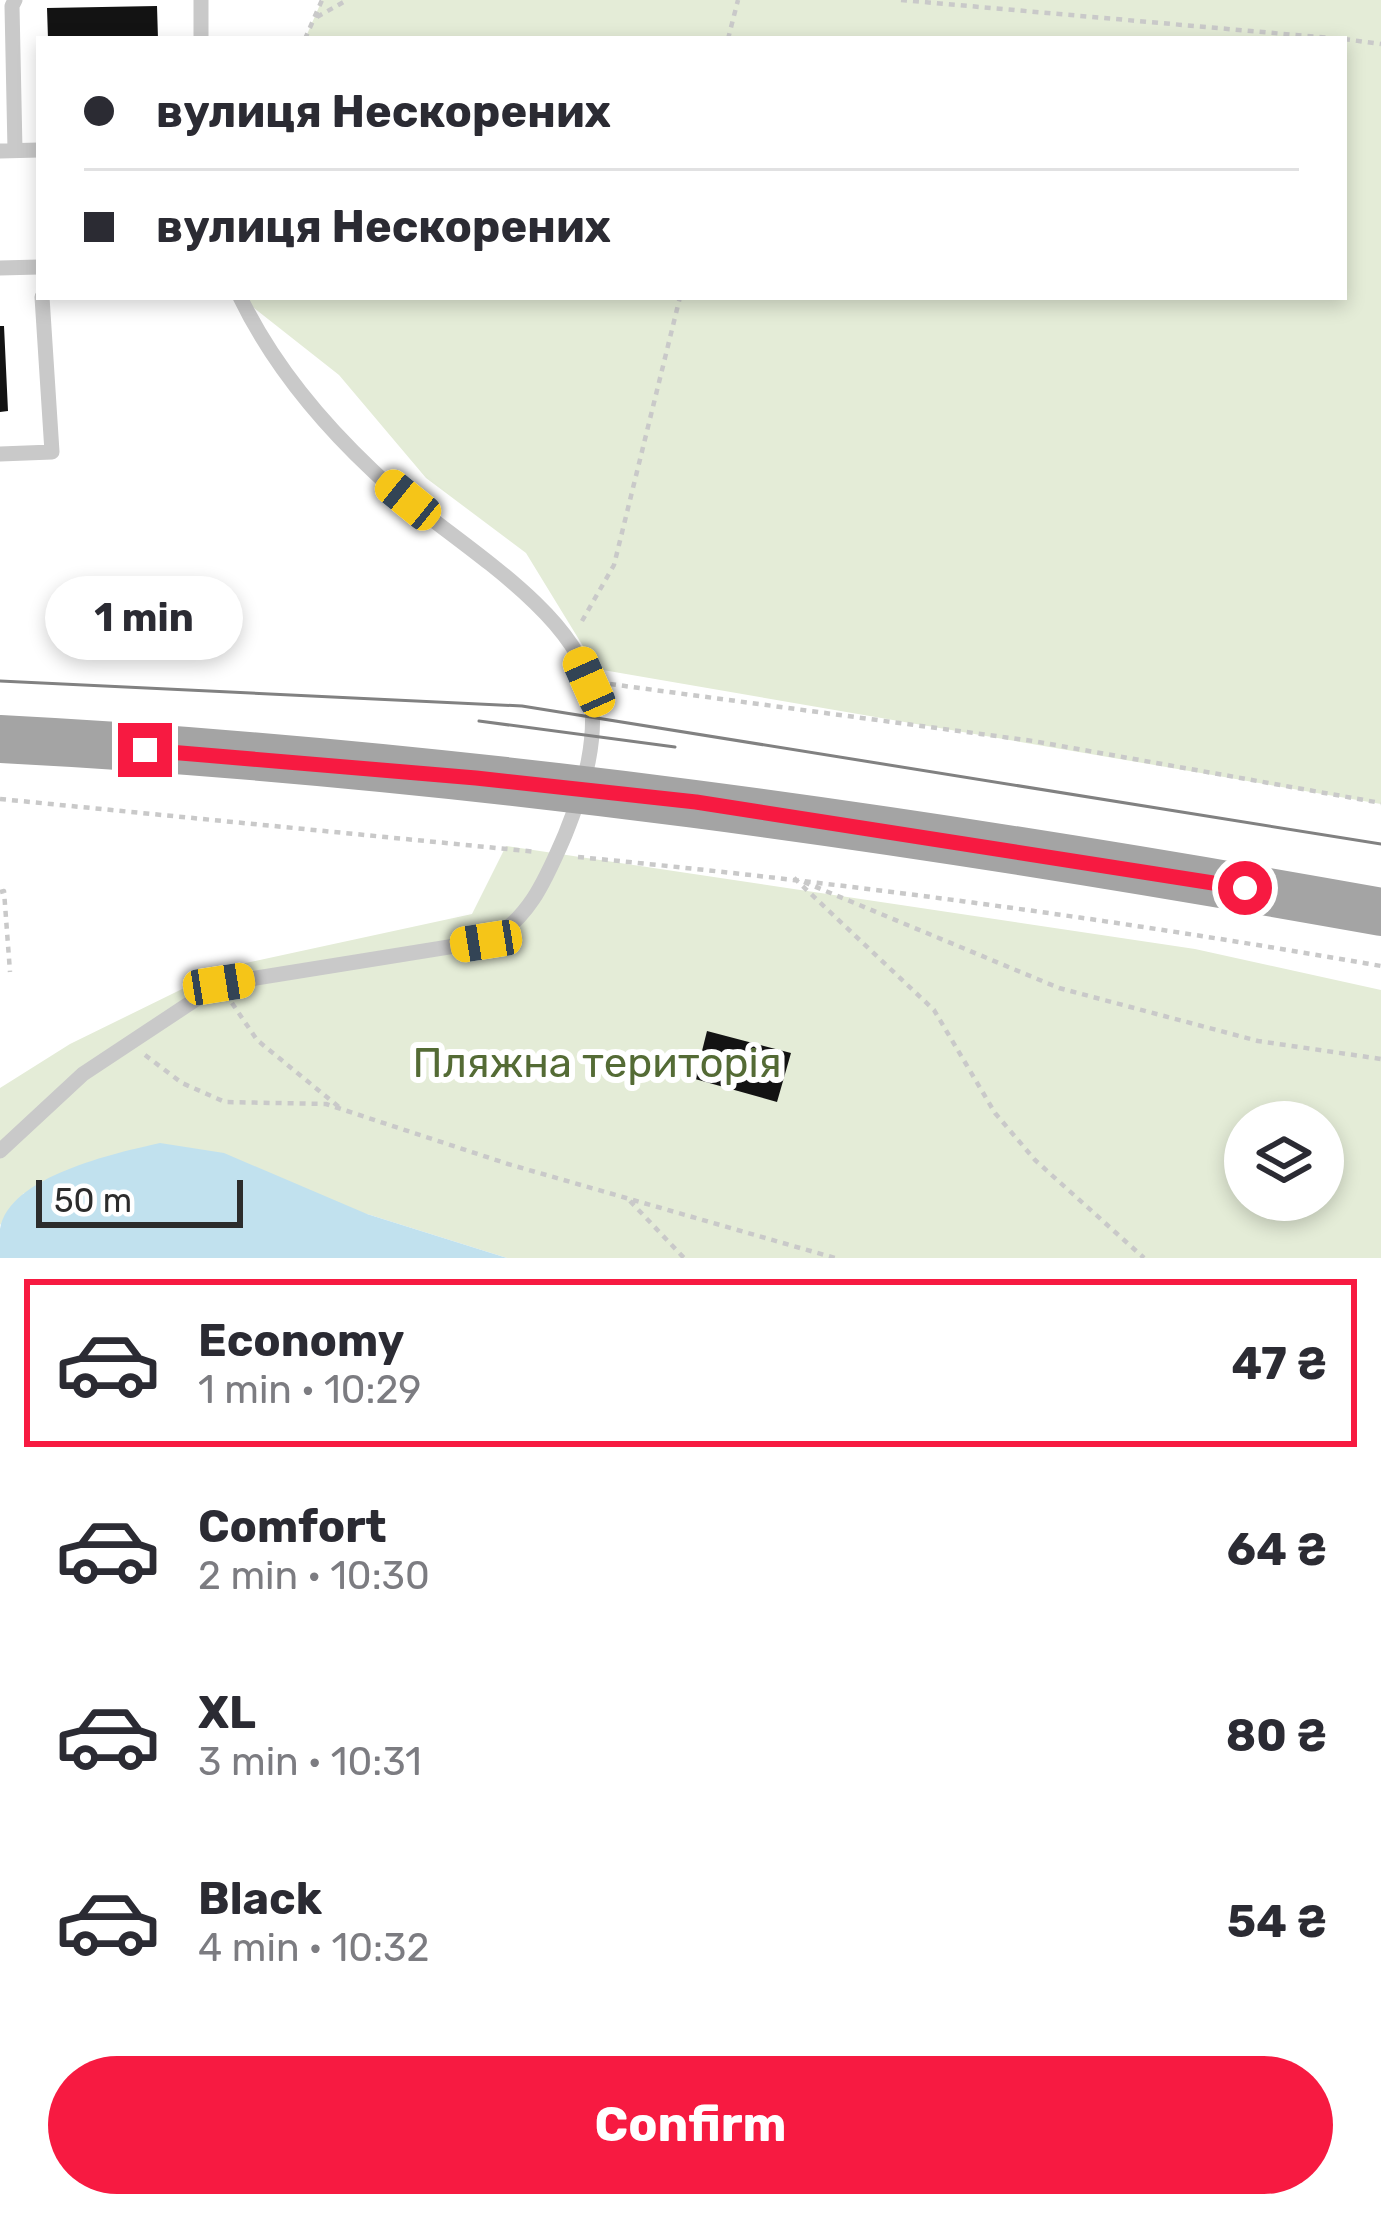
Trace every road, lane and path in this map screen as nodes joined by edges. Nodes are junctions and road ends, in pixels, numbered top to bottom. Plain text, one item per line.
1 (15, 0) edge
2 (201, 0) edge
3 (322, 0) edge
4 (347, 0) edge
5 (738, 0) edge
6 (901, 0) edge
7 (316, 17) junction
8 (201, 36) edge
9 (306, 36) edge
10 (729, 36) edge
11 (1308, 36) edge
12 (1347, 40) edge
13 (1381, 44) edge
14 (8, 150) edge
15 (36, 267) edge
16 (0, 268) edge
17 (42, 300) edge
18 (242, 300) edge
19 (679, 300) edge
20 (0, 454) edge
21 (571, 641) junction
22 (589, 682) junction
23 (0, 739) edge
24 (584, 789) junction
25 (0, 799) edge
26 (1381, 803) edge
27 (556, 855) junction
28 (794, 878) junction
29 (0, 892) edge
30 (1381, 912) edge
31 (1381, 966) edge
32 (10, 972) dead end
33 (219, 984) junction
34 (128, 1041) junction
35 (1381, 1059) edge
36 (343, 1110) junction
37 (0, 1151) edge
38 (627, 1198) junction
39 (684, 1258) edge
40 (835, 1258) edge
41 (1144, 1258) edge

1 - 14 lane
2 - 8 lane
3 - 7 path
4 - 7 path
5 - 10 path
6 - 11 path
7 - 9 path
12 - 13 path
15 - 16 lane
17 - 20 lane
18 - 21 lane
19 - 21 path
21 - 22 lane
22 - 24 lane
22 - 26 path
23 - 24 main road
24 - 27 lane
24 - 30 main road
25 - 27 path
27 - 28 path
27 - 33 lane
28 - 31 path
28 - 35 path
28 - 41 path
29 - 32 path
33 - 34 lane
33 - 36 path
34 - 36 path
34 - 37 lane
36 - 38 path
38 - 39 path
38 - 40 path

